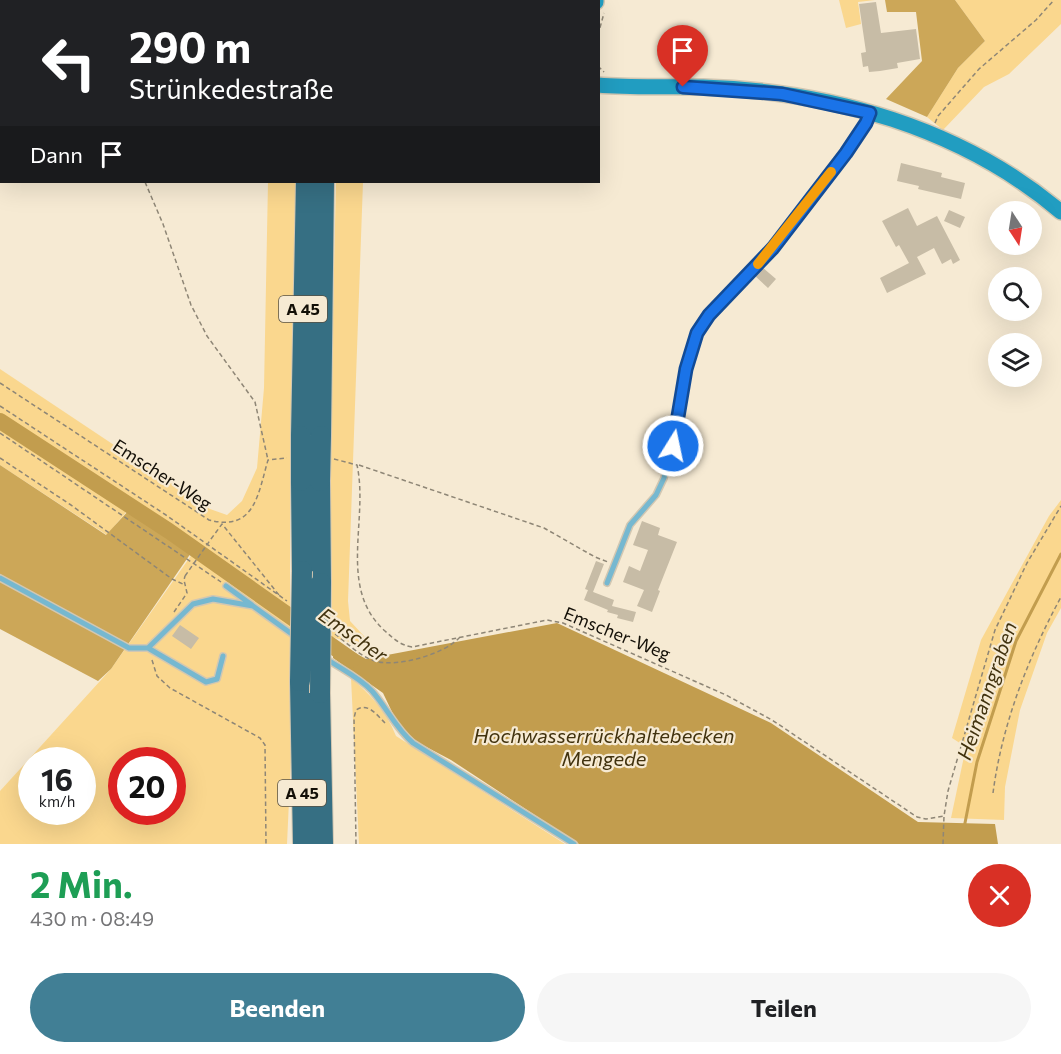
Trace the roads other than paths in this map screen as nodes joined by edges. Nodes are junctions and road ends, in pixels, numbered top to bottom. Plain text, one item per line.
1 (603, 80) edge
2 (870, 113) junction
3 (306, 183) edge
4 (324, 183) edge
5 (1061, 212) edge
6 (311, 436) junction
7 (311, 481) junction
8 (0, 578) edge
9 (607, 583) dead end
10 (226, 586) road end
11 (253, 606) junction
12 (306, 644) dead end
13 (148, 648) junction
14 (314, 650) dead end
15 (223, 656) dead end
16 (303, 844) edge
17 (323, 844) edge
18 (574, 844) edge

1 - 2 main road
2 - 5 main road
2 - 9 lane
3 - 6 highway, A 45
4 - 6 highway, A 45
6 - 7 highway, A 45, bridge
7 - 16 highway, A 45, bridge
7 - 17 highway, A 45, bridge
8 - 13 lane
10 - 11 lane
11 - 12 lane
11 - 13 lane
13 - 15 lane
14 - 18 lane

